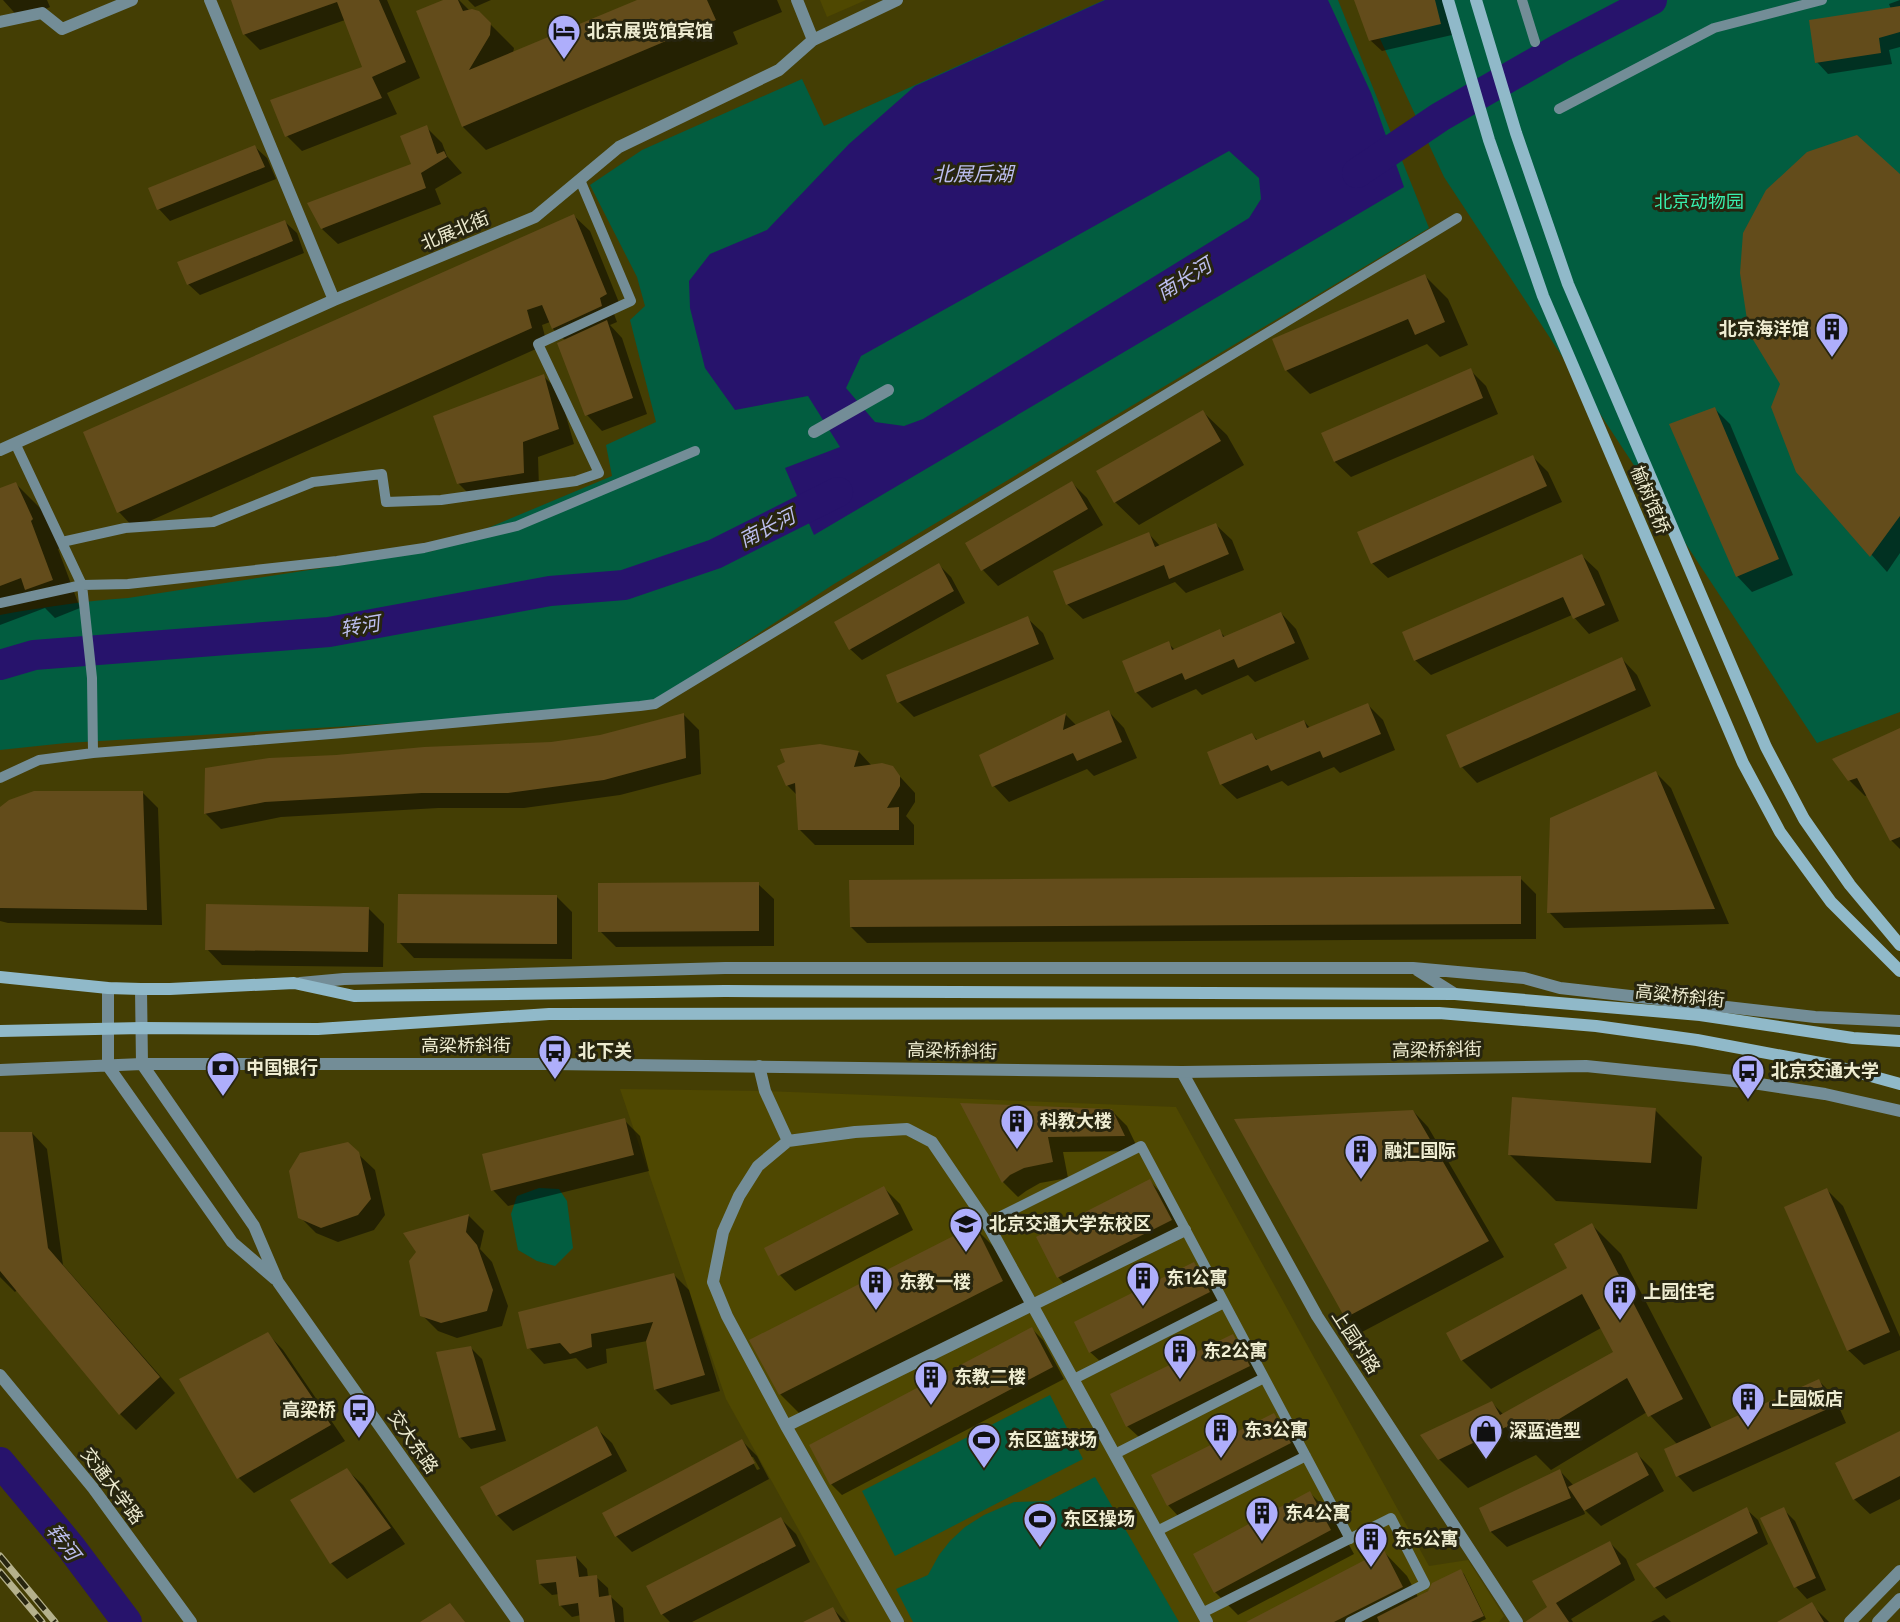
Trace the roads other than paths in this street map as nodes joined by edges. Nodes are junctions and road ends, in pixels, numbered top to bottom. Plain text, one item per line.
1 (132, 0) edge
2 (210, 0) edge
3 (797, 0) edge
4 (897, 0) edge
5 (1448, 0) edge
6 (1476, 0) edge
7 (1522, 0) edge
8 (1822, 0) edge
9 (0, 22) edge
10 (813, 40) junction
11 (1535, 42) dead end
12 (1558, 110) dead end
13 (580, 180) junction
14 (1457, 218) dead end
15 (334, 300) junction
16 (888, 390) dead end
17 (814, 432) dead end
18 (15, 443) junction
19 (0, 450) edge
20 (695, 451) dead end
21 (62, 542) junction
22 (82, 585) junction
23 (0, 603) edge
24 (93, 753) junction
25 (0, 778) edge
26 (1900, 945) edge
27 (1413, 968) junction
28 (1900, 971) edge
29 (0, 977) edge
30 (294, 983) junction
31 (108, 988) junction
32 (141, 989) junction
33 (1455, 994) junction
34 (1900, 1021) edge
35 (142, 1028) junction
36 (108, 1029) junction
37 (0, 1031) edge
38 (1900, 1041) edge
39 (142, 1064) junction
40 (108, 1066) junction
41 (759, 1066) junction
42 (0, 1070) edge
43 (1182, 1071) junction
44 (1900, 1084) edge
45 (1900, 1111) edge
46 (788, 1141) junction
47 (987, 1223) junction
48 (1185, 1230) junction
49 (278, 1282) junction
50 (1224, 1303) junction
51 (1033, 1304) junction
52 (0, 1375) edge
53 (1264, 1378) junction
54 (1074, 1379) junction
55 (786, 1426) junction
56 (1115, 1454) junction
57 (1306, 1456) junction
58 (1157, 1531) junction
59 (1350, 1539) junction
60 (1900, 1571) edge
61 (1900, 1599) edge
62 (1204, 1617) edge
63 (1514, 1621) edge
64 (191, 1622) edge
65 (518, 1622) edge
66 (898, 1622) edge
67 (1350, 1622) edge
68 (1851, 1622) edge
69 (1878, 1622) edge

1 - 9 street
2 - 15 street
3 - 10 street
4 - 10 street, 北展北街
5 - 28 main road, 榆树馆桥
6 - 26 main road, 榆树馆桥
7 - 11 lane
8 - 12 lane
10 - 13 street, 北展北街
13 - 15 street, 北展北街
13 - 21 lane
14 - 24 lane
15 - 18 street, 北展北街
16 - 17 street
18 - 19 street, 北展北街
18 - 21 lane
20 - 22 lane
21 - 22 lane
22 - 23 lane
22 - 24 lane
24 - 25 lane
27 - 30 street
27 - 33 street
27 - 34 street
29 - 31 main road
30 - 32 main road
30 - 33 main road
31 - 32 main road
31 - 36 street
32 - 35 street
33 - 38 main road, 高粱桥斜街
35 - 36 main road, 高梁桥斜街
35 - 39 street
35 - 44 main road, 高梁桥斜街
36 - 37 main road, 高梁桥斜街
36 - 40 street
39 - 40 street, 高梁桥斜街
39 - 41 street, 高梁桥斜街
39 - 49 street, 交大东路
40 - 42 street, 高梁桥斜街
40 - 49 street, 交大东路
41 - 43 street, 高梁桥斜街
41 - 46 street
43 - 45 street, 高梁桥斜街
43 - 63 street, 上园村路
46 - 47 street
46 - 55 street
47 - 48 lane
47 - 51 street
48 - 50 lane
48 - 51 street
49 - 65 street, 交大东路
50 - 53 lane
50 - 54 lane
51 - 54 street
51 - 55 street
52 - 64 street, 交通大学路
53 - 56 lane
53 - 57 lane
54 - 56 street
55 - 66 street
56 - 58 street
57 - 58 lane
57 - 59 lane
58 - 62 street
59 - 62 lane
59 - 67 lane
60 - 68 street
61 - 69 street

